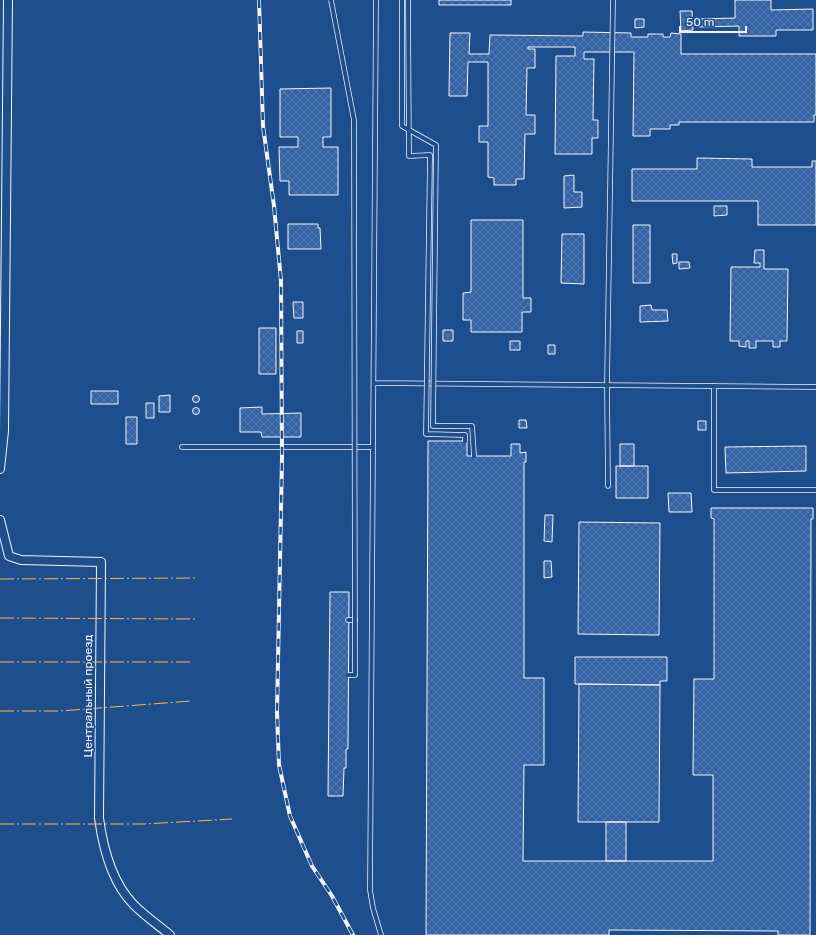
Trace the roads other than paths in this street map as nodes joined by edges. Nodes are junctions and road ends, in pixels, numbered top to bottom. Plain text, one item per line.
1 (8, 0) edge
2 (331, 0) edge
3 (376, 0) edge
4 (402, 0) edge
5 (408, 0) edge
6 (613, 0) edge
7 (374, 383) junction
8 (607, 386) junction
9 (714, 386) junction
10 (816, 387) edge
11 (465, 441) dead end
12 (182, 447) dead end
13 (373, 448) junction
14 (474, 456) dead end
15 (0, 469) edge
16 (608, 486) dead end
17 (816, 490) edge
18 (0, 520) edge
19 (348, 620) dead end
20 (355, 620) junction
21 (348, 676) dead end
22 (170, 935) edge
23 (381, 935) edge

1 - 15 street
2 - 20 lane, bridge
3 - 7 lane
4 - 14 lane, bridge
5 - 11 lane, bridge
6 - 8 lane
7 - 8 lane
7 - 13 lane
8 - 9 lane
8 - 16 lane
9 - 10 lane
9 - 17 lane
12 - 13 lane
13 - 23 lane
18 - 22 street, Центральный проезд
19 - 20 lane
20 - 21 lane, bridge

